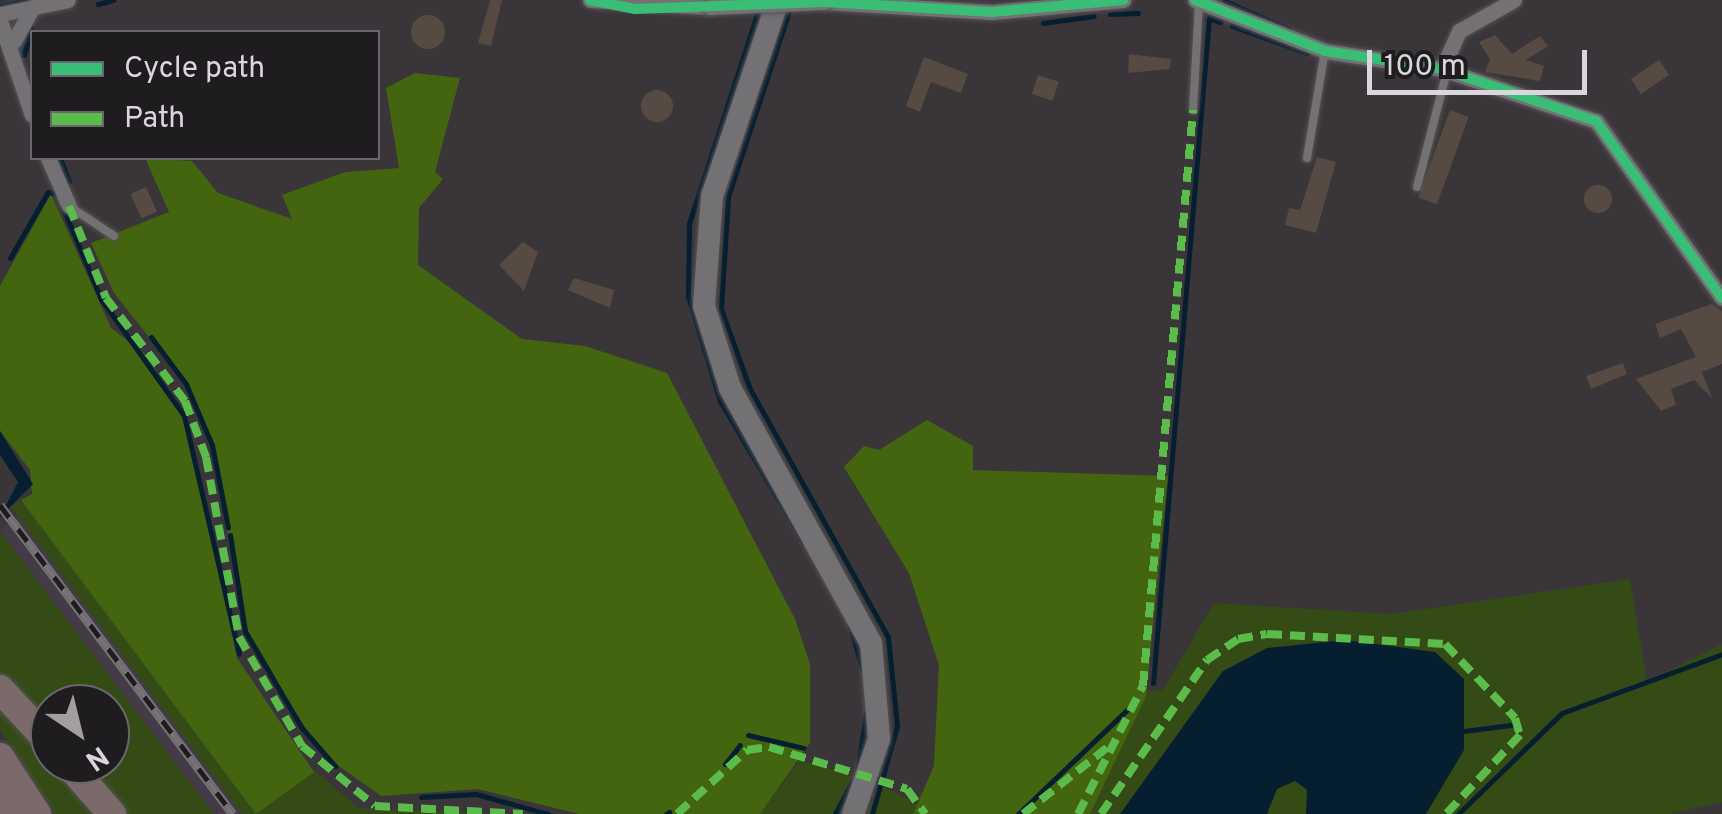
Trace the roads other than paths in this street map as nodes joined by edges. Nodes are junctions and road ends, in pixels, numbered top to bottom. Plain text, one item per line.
1 (68, 0) edge
2 (590, 0) edge
3 (778, 0) edge
4 (1122, 0) edge
5 (1514, 0) edge
6 (1197, 1) edge
7 (824, 2) edge
8 (34, 7) junction
9 (0, 17) edge
10 (14, 41) junction
11 (1325, 50) junction
12 (1444, 70) junction
13 (30, 107) edge
14 (1193, 110) dead end
15 (1306, 158) dead end
16 (49, 160) edge
17 (1417, 187) dead end
18 (69, 206) joint
19 (114, 236) dead end
20 (1722, 298) edge
21 (0, 688) edge
22 (30, 722) edge
23 (0, 758) edge
24 (86, 784) edge
25 (0, 798) edge
26 (10, 814) edge
27 (37, 814) edge
28 (112, 814) edge
29 (853, 814) edge

1 - 8 street
2 - 7 street, bridge
3 - 29 main road
4 - 7 street
5 - 12 street
6 - 11 street
6 - 14 lane
8 - 9 street
8 - 10 street
9 - 10 street
10 - 13 street
11 - 12 street
11 - 15 lane
12 - 17 lane
12 - 20 street
16 - 18 street
18 - 19 lane
21 - 22 highway
23 - 27 highway
24 - 28 highway
25 - 26 highway

